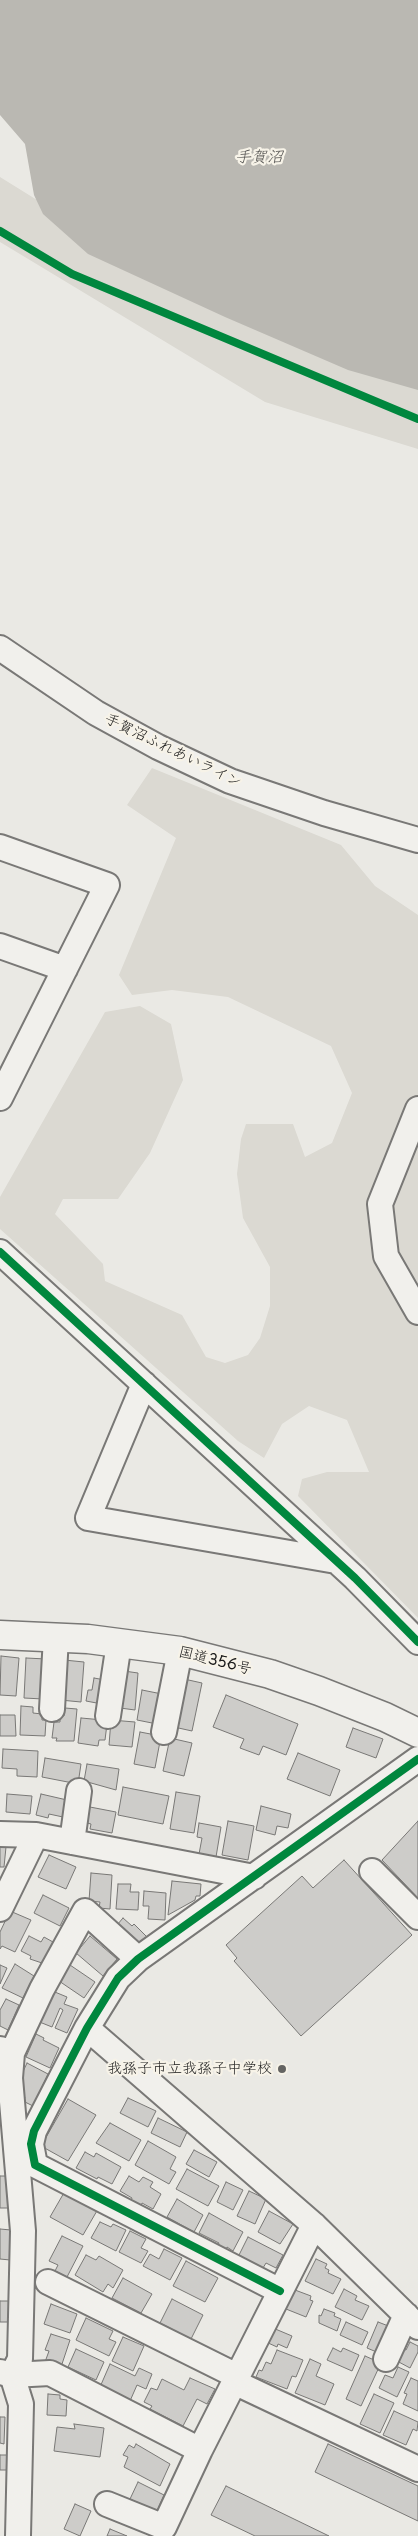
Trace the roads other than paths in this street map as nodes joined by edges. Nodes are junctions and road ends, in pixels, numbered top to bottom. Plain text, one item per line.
1 (0, 648) edge
2 (418, 840) edge
3 (0, 846) edge
4 (0, 946) edge
5 (65, 969) junction
6 (7, 1068) edge
7 (0, 1098) edge
8 (418, 1109) edge
9 (0, 1252) edge
10 (418, 1312) edge
11 (144, 1384) junction
12 (336, 1561) junction
13 (0, 1635) edge
14 (56, 1637) junction
15 (418, 1642) edge
16 (119, 1643) junction
17 (180, 1652) junction
18 (52, 1709) dead end
19 (108, 1716) dead end
20 (164, 1732) dead end
21 (418, 1733) edge
22 (418, 1759) edge
23 (79, 1792) dead end
24 (0, 1834) edge
25 (36, 1835) junction
26 (72, 1842) junction
27 (372, 1871) dead end
28 (254, 1877) junction
29 (0, 1909) edge
30 (418, 1917) edge
31 (138, 1959) junction
32 (87, 2028) junction
33 (6, 2051) edge
34 (314, 2225) junction
35 (48, 2282) dead end
36 (280, 2291) junction
37 (412, 2321) edge
38 (386, 2359) dead end
39 (6, 2374) edge
40 (236, 2379) junction
41 (200, 2450) junction
42 (418, 2469) edge
43 (107, 2504) dead end
44 (18, 2536) edge

1 - 2 street, 手賀沼ふれあいライン
3 - 5 street
4 - 5 street
5 - 6 street
6 - 7 street
8 - 10 street
9 - 11 street
11 - 12 street
11 - 12 street
12 - 15 street
13 - 14 highway, 国道356号
14 - 16 highway, 国道356号
14 - 18 street
16 - 17 highway, 国道356号
16 - 19 street
17 - 20 street
17 - 21 highway, 国道356号
22 - 28 street
23 - 26 street
24 - 25 street
25 - 26 street
25 - 29 street
26 - 28 street
27 - 30 street
28 - 31 street
31 - 32 street
31 - 33 street
32 - 34 street
32 - 36 street
33 - 39 street
34 - 36 street
34 - 37 street
35 - 40 street
36 - 40 street
37 - 38 street
39 - 41 street
39 - 44 street
40 - 41 street
40 - 42 street
41 - 43 street

